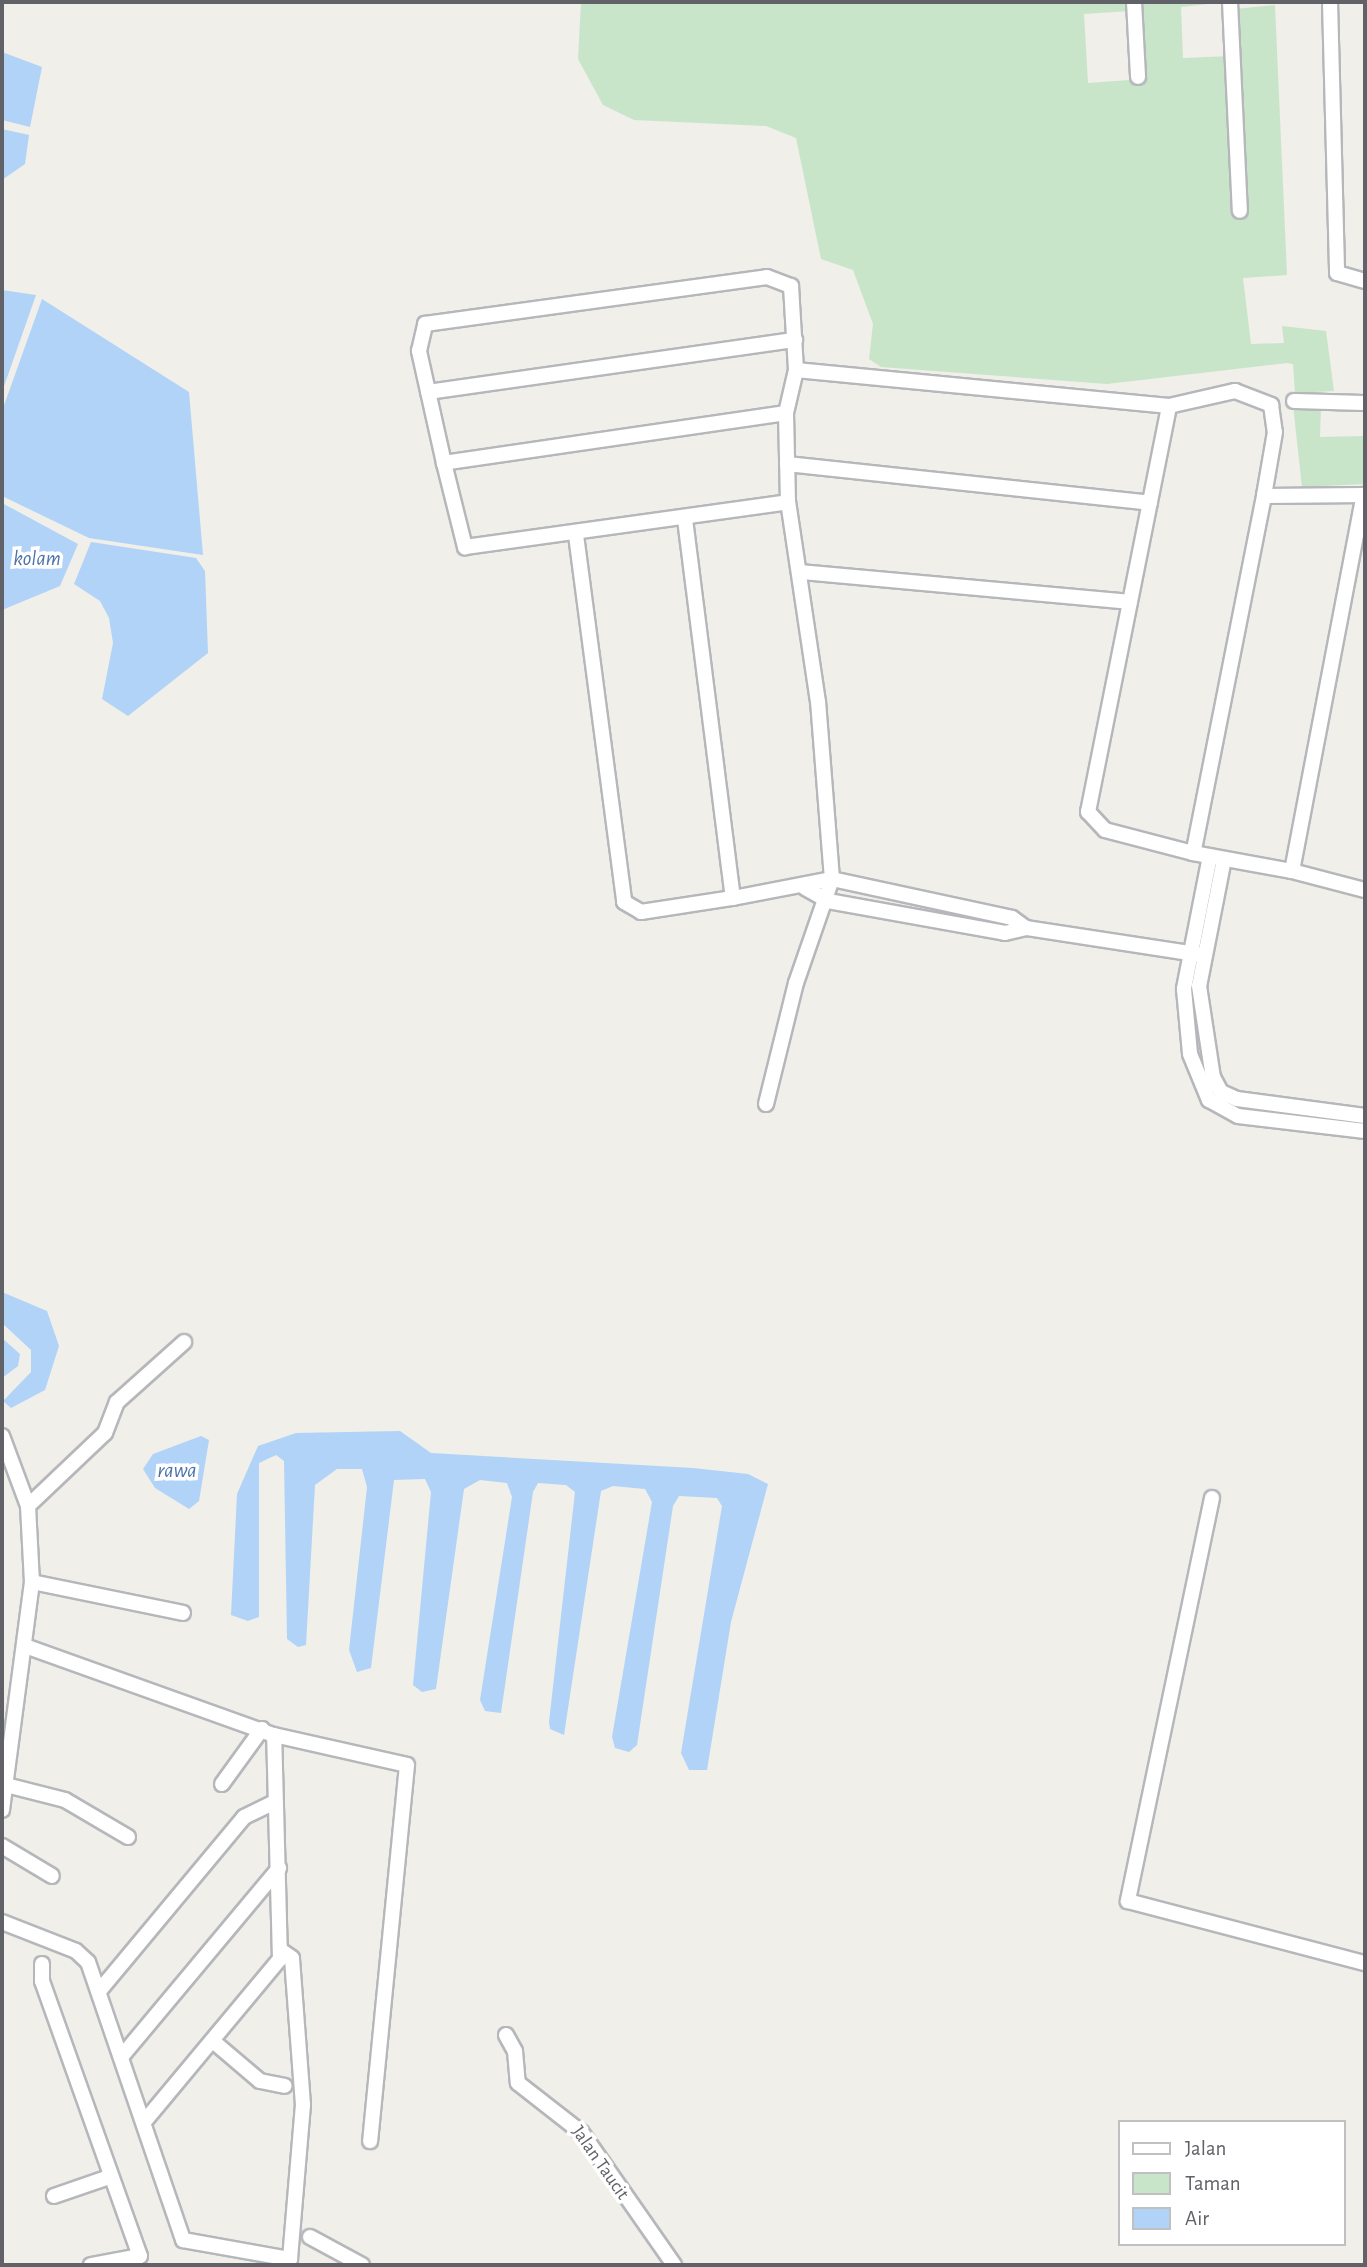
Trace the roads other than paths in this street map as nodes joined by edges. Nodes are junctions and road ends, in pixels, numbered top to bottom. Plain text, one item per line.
1 (1134, 2) edge
2 (1230, 2) edge
3 (1330, 2) edge
4 (1138, 77) dead end
5 (1240, 211) dead end
6 (1365, 281) edge
7 (795, 340) junction
8 (796, 370) junction
9 (428, 392) junction
10 (1294, 401) dead end
11 (1365, 403) edge
12 (1170, 406) junction
13 (786, 413) junction
14 (444, 463) junction
15 (787, 464) junction
16 (1365, 495) edge
17 (1264, 496) junction
18 (788, 502) junction
19 (1150, 503) junction
20 (685, 519) junction
21 (576, 535) junction
22 (801, 572) junction
23 (1130, 601) junction
24 (1193, 853) junction
25 (1217, 858) junction
26 (1292, 871) junction
27 (832, 879) junction
28 (868, 886) junction
29 (805, 888) junction
30 (1365, 890) edge
31 (733, 898) junction
32 (828, 901) junction
33 (864, 908) junction
34 (1026, 928) junction
35 (1187, 951) junction
36 (1202, 955) junction
37 (1206, 1080) junction
38 (766, 1104) dead end
39 (1365, 1115) edge
40 (1365, 1131) edge
41 (184, 1342) dead end
42 (2, 1436) edge
43 (1212, 1499) dead end
44 (28, 1506) junction
45 (32, 1582) junction
46 (183, 1613) dead end
47 (25, 1646) junction
48 (268, 1732) junction
49 (222, 1784) dead end
50 (6, 1785) junction
51 (275, 1802) junction
52 (2, 1810) edge
53 (128, 1837) dead end
54 (2, 1846) edge
55 (279, 1868) junction
56 (52, 1876) dead end
57 (2, 1922) edge
58 (282, 1951) junction
59 (1365, 1963) edge
60 (43, 1964) dead end
61 (100, 1990) junction
62 (506, 2035) dead end
63 (214, 2042) junction
64 (122, 2056) junction
65 (285, 2086) dead end
66 (144, 2122) junction
67 (370, 2141) dead end
68 (109, 2177) junction
69 (54, 2196) dead end
70 (310, 2237) dead end
71 (141, 2261) edge
72 (91, 2265) edge
73 (362, 2265) edge
74 (674, 2265) edge

1 - 4 street
2 - 5 street
3 - 6 street
7 - 8 street
7 - 9 street
7 - 9 street
8 - 12 street
8 - 13 street
9 - 14 street
10 - 11 street
12 - 17 street
12 - 19 street
13 - 14 street
13 - 15 street
14 - 21 street
15 - 18 street
15 - 19 street
16 - 17 street
16 - 26 street
17 - 24 street
18 - 20 street
18 - 22 street
19 - 23 street
20 - 21 street
20 - 31 street
21 - 31 street
22 - 23 street
22 - 27 street
23 - 24 street
24 - 25 street
25 - 26 street
25 - 35 street
25 - 36 street
26 - 30 street
27 - 28 street
27 - 29 street
27 - 32 street
28 - 33 street
28 - 34 street
29 - 31 street
29 - 32 street
32 - 33 street
32 - 38 street
33 - 34 street
34 - 35 street
35 - 36 street
35 - 37 street
36 - 37 street
37 - 39 street
37 - 40 street
41 - 44 street
42 - 44 street
43 - 59 street
44 - 45 street
45 - 46 street
45 - 47 street
47 - 48 street
47 - 50 street
48 - 49 street
48 - 51 street
48 - 67 street
50 - 52 street
50 - 53 street
51 - 55 street
51 - 61 street
54 - 56 street
55 - 58 street
55 - 64 street
57 - 61 street
58 - 63 street
58 - 66 street
60 - 68 street
61 - 64 street
62 - 74 street, Jalan Taucit
63 - 65 street
63 - 66 street
64 - 66 street
68 - 69 street
68 - 71 street
70 - 73 street
71 - 72 street

